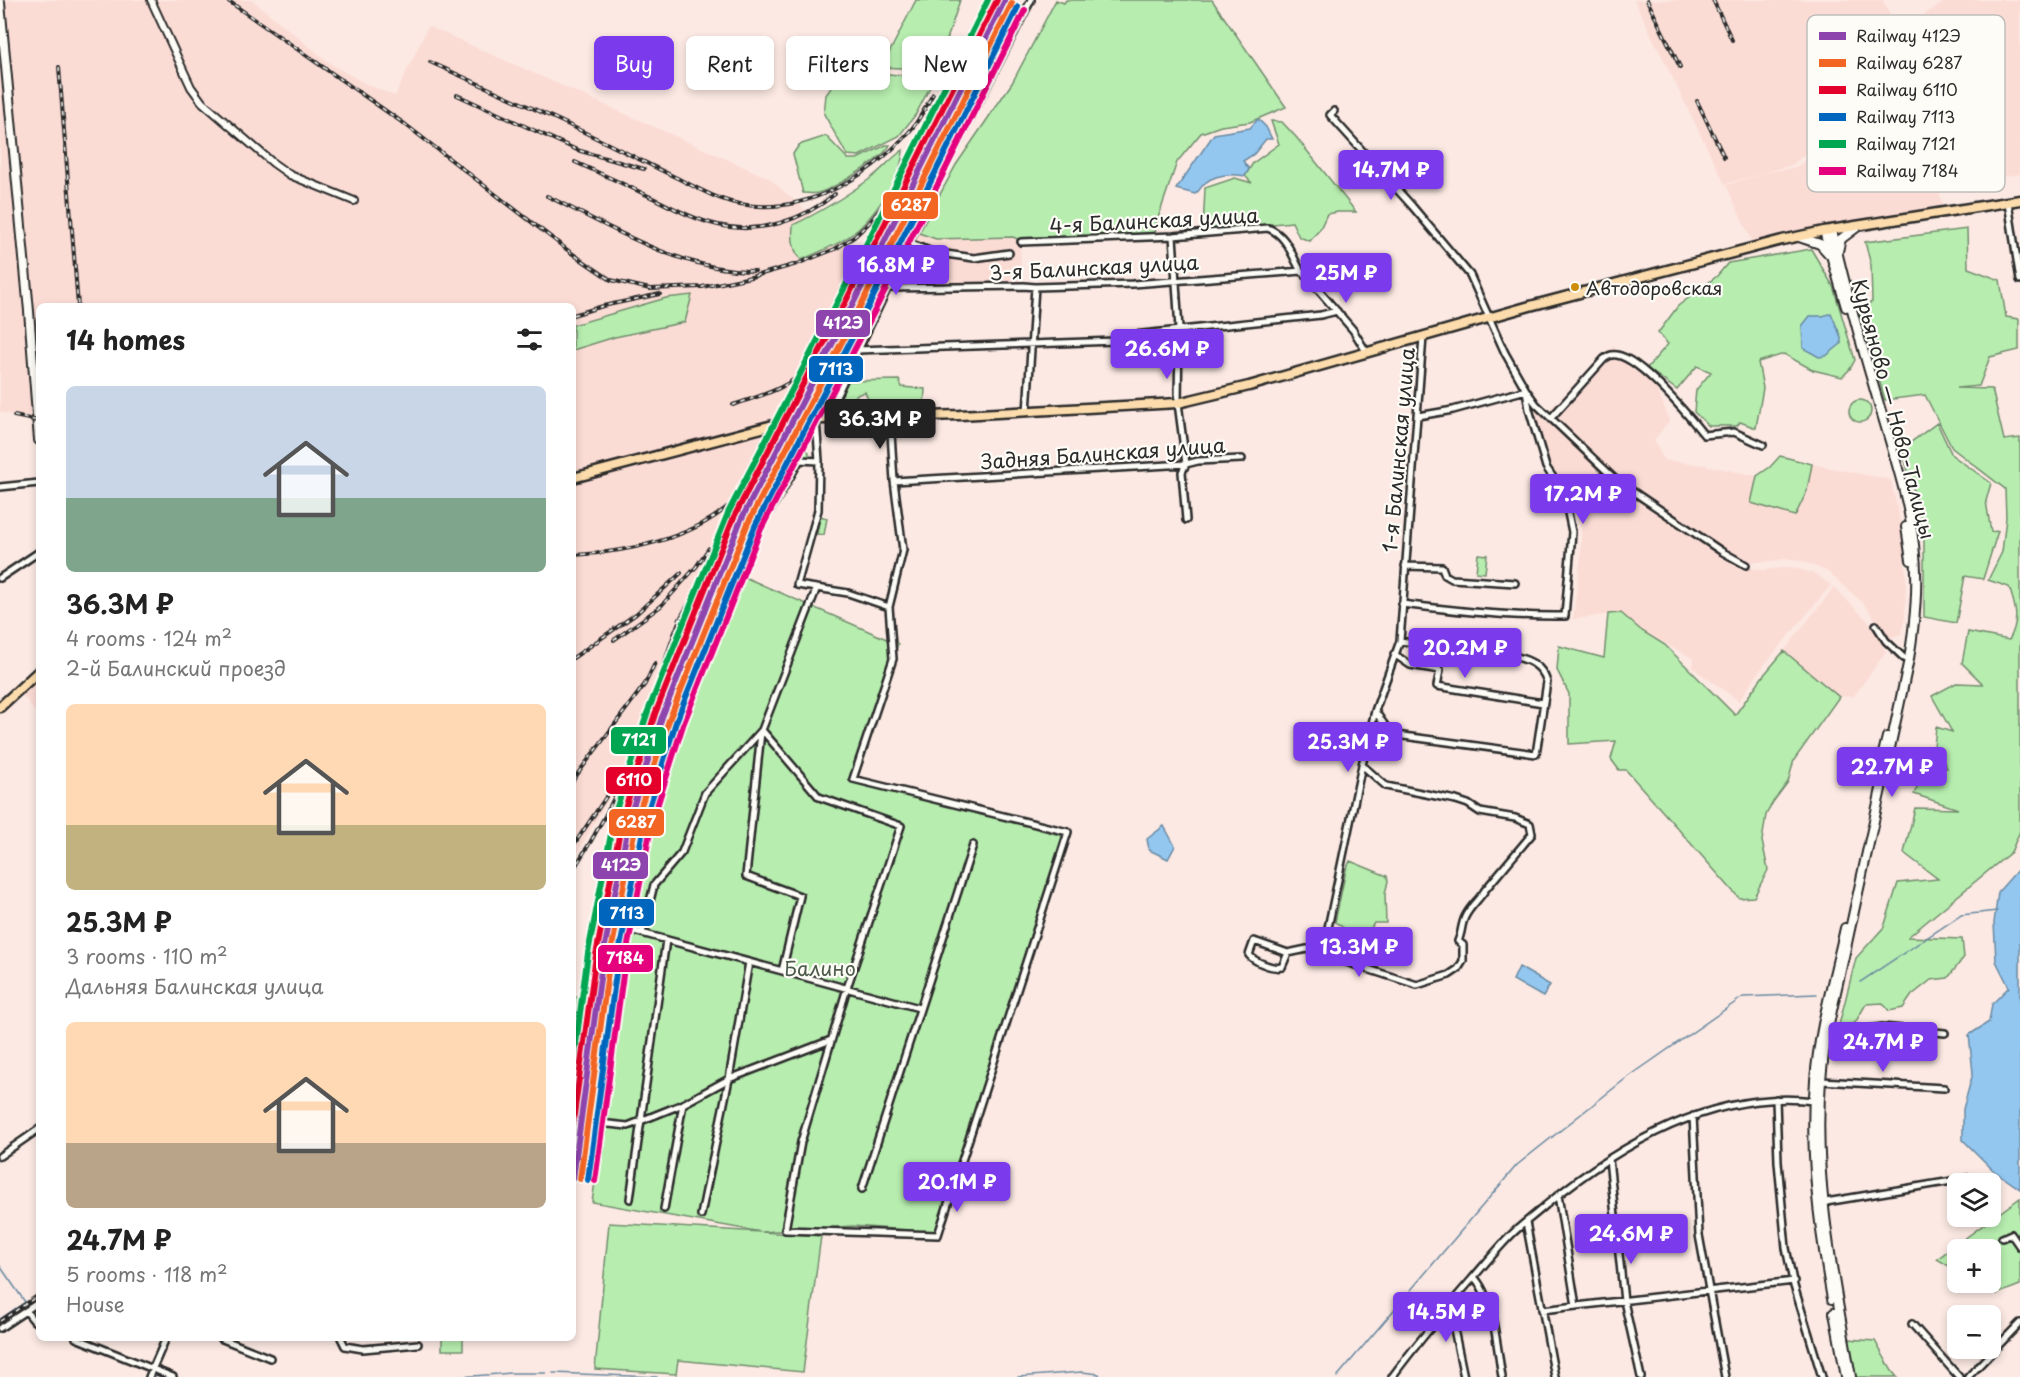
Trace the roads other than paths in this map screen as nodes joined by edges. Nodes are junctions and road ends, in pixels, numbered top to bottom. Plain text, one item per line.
1 (151, 0) edge
2 (1031, 0) edge
3 (0, 3) edge
4 (1, 19) edge
5 (1334, 111) dead end
6 (2020, 200) edge
7 (354, 201) dead end
8 (2008, 202) junction
9 (1859, 226) junction
10 (1828, 231) junction
11 (1173, 236) junction
12 (1798, 237) junction
13 (1021, 242) dead end
14 (909, 243) junction
15 (2018, 251) edge
16 (1009, 253) dead end
17 (1835, 257) junction
18 (1302, 271) junction
19 (1176, 280) junction
20 (2020, 280) edge
21 (887, 288) junction
22 (1035, 288) junction
23 (1337, 311) junction
24 (1489, 318) junction
25 (1179, 329) junction
26 (1423, 337) junction
27 (1032, 345) junction
28 (857, 350) junction
29 (1366, 353) junction
30 (1526, 390) junction
31 (36, 401) edge
32 (1178, 403) junction
33 (1027, 412) junction
34 (1418, 416) junction
35 (890, 417) junction
36 (826, 418) junction
37 (1551, 418) junction
38 (816, 419) junction
39 (1763, 445) dead end
40 (1242, 459) dead end
41 (819, 462) junction
42 (1186, 464) junction
43 (576, 477) edge
44 (894, 481) junction
45 (36, 483) edge
46 (0, 487) edge
47 (769, 513) dead end
48 (1185, 520) dead end
49 (36, 554) edge
50 (1405, 566) junction
51 (1746, 566) dead end
52 (0, 578) edge
53 (1515, 583) dead end
54 (816, 590) junction
55 (1402, 604) junction
56 (889, 607) junction
57 (1876, 625) dead end
58 (1400, 641) junction
59 (1394, 654) junction
60 (1904, 658) junction
61 (36, 674) edge
62 (1543, 703) junction
63 (0, 707) edge
64 (1375, 711) junction
65 (762, 730) junction
66 (1362, 765) junction
67 (973, 845) dead end
68 (634, 931) dead end
69 (642, 933) junction
70 (666, 940) junction
71 (1324, 947) junction
72 (1288, 952) junction
73 (749, 962) junction
74 (782, 971) junction
75 (847, 988) junction
76 (919, 1008) junction
77 (1828, 1033) junction
78 (1945, 1033) dead end
79 (831, 1040) junction
80 (729, 1079) junction
81 (1821, 1081) junction
82 (1944, 1088) dead end
83 (1776, 1099) junction
84 (1814, 1101) junction
85 (683, 1104) junction
86 (1693, 1116) junction
87 (642, 1121) junction
88 (600, 1123) dead end
89 (36, 1131) edge
90 (0, 1156) edge
91 (1610, 1159) junction
92 (1947, 1182) edge
93 (862, 1189) dead end
94 (1558, 1196) junction
95 (630, 1199) dead end
96 (1820, 1203) junction
97 (664, 1209) dead end
98 (701, 1215) dead end
99 (1526, 1222) junction
100 (2002, 1238) dead end
101 (2020, 1247) edge
102 (1474, 1277) junction
103 (1794, 1281) junction
104 (1708, 1290) junction
105 (1624, 1301) junction
106 (36, 1304) edge
107 (1449, 1305) junction
108 (1576, 1306) junction
109 (1542, 1310) junction
110 (26, 1311) junction
111 (36, 1322) edge
112 (2020, 1323) edge
113 (1912, 1324) dead end
114 (0, 1328) edge
115 (84, 1341) edge
116 (165, 1341) edge
117 (228, 1341) edge
118 (342, 1341) edge
119 (418, 1344) dead end
120 (270, 1358) dead end
121 (153, 1368) junction
122 (149, 1377) edge
123 (173, 1377) edge
124 (1392, 1377) edge
125 (1464, 1377) edge
126 (1502, 1377) edge
127 (1555, 1377) edge
128 (1641, 1377) edge
129 (1725, 1377) edge
130 (1822, 1377) edge
131 (1845, 1377) edge
132 (1851, 1377) edge
133 (1959, 1377) edge
134 (1968, 1377) edge

1 - 7 street
2 - 14 street
3 - 4 main road
4 - 31 main road
5 - 24 street
6 - 8 main road
8 - 9 main road
8 - 15 street
9 - 10 main road
9 - 17 main road
10 - 12 main road
10 - 17 main road, Курьяново — Ново-Талицы
11 - 13 street, 4-я Балинская улица
11 - 18 street, 4-я Балинская улица
11 - 19 street
12 - 17 main road
12 - 24 main road
14 - 16 street
14 - 21 street
15 - 20 street
17 - 60 main road, Курьяново — Ново-Талицы
17 - 77 main road, Курьяново — Ново-Талицы
18 - 19 street, 3-я Балинская улица
18 - 23 street, 4-я Балинская улица
19 - 22 street, 3-я Балинская улица
19 - 25 street
21 - 22 street, 3-я Балинская улица
21 - 28 street
22 - 27 street
23 - 25 street
23 - 29 street, 4-я Балинская улица
24 - 26 main road
24 - 30 street
25 - 27 street
25 - 32 street
26 - 29 main road, 1-я Балинская улица
26 - 34 street, 1-я Балинская улица
27 - 28 street
27 - 33 street
28 - 36 street
29 - 32 main road, 1-я Балинская улица
30 - 34 street
30 - 37 street
30 - 55 street
32 - 33 main road, 1-я Балинская улица
32 - 42 street
33 - 35 main road, 1-я Балинская улица
34 - 50 street, 1-я Балинская улица
35 - 36 main road, 1-я Балинская улица
35 - 44 street
36 - 38 main road, 1-я Балинская улица
37 - 39 street
37 - 51 street
38 - 41 street
38 - 43 main road, 1-я Балинская улица
40 - 42 street, Задняя Балинская улица
41 - 47 street
41 - 54 street
42 - 44 street, Задняя Балинская улица
42 - 48 street
44 - 56 street
45 - 46 street
49 - 52 street
50 - 53 street
50 - 55 street, 1-я Балинская улица
54 - 56 street
54 - 65 street
55 - 58 street, 1-я Балинская улица
56 - 79 street
57 - 60 street
58 - 59 street
58 - 62 street
59 - 62 street
59 - 64 street
60 - 84 main road, Курьяново — Ново-Талицы
61 - 63 main road
62 - 64 street
64 - 66 street
65 - 69 street
65 - 74 street
65 - 75 street
66 - 71 street
66 - 71 street
67 - 76 street
68 - 69 street
69 - 70 street
70 - 73 street
70 - 87 street
71 - 72 street
72 - 72 street
73 - 74 street
73 - 80 street
74 - 75 street
75 - 76 street
75 - 79 street
76 - 93 street
77 - 78 street
77 - 81 main road, Курьяново — Ново-Талицы
79 - 80 street
80 - 85 street
80 - 98 street
81 - 82 street
81 - 96 main road, Курьяново — Ново-Талицы
83 - 84 street
83 - 86 street
83 - 103 street
84 - 96 main road, Курьяново — Ново-Талицы
85 - 87 street
85 - 97 street
86 - 91 street
86 - 104 street
87 - 88 street
87 - 95 street
89 - 90 street
91 - 94 street
91 - 105 street
92 - 96 street
94 - 99 street
94 - 108 street
96 - 131 main road, Курьяново — Ново-Талицы
96 - 132 main road, Курьяново — Ново-Талицы
99 - 102 street
99 - 109 street
100 - 101 street
102 - 107 street
102 - 126 street
103 - 104 street
103 - 130 street
104 - 105 street
104 - 129 street
105 - 108 street
105 - 128 street
106 - 110 street
107 - 124 street
107 - 125 street
108 - 109 street
109 - 127 street
110 - 111 street
110 - 114 street
112 - 134 street
113 - 133 street
115 - 121 street
116 - 121 street
117 - 120 street
118 - 119 street
121 - 122 street
121 - 123 street

